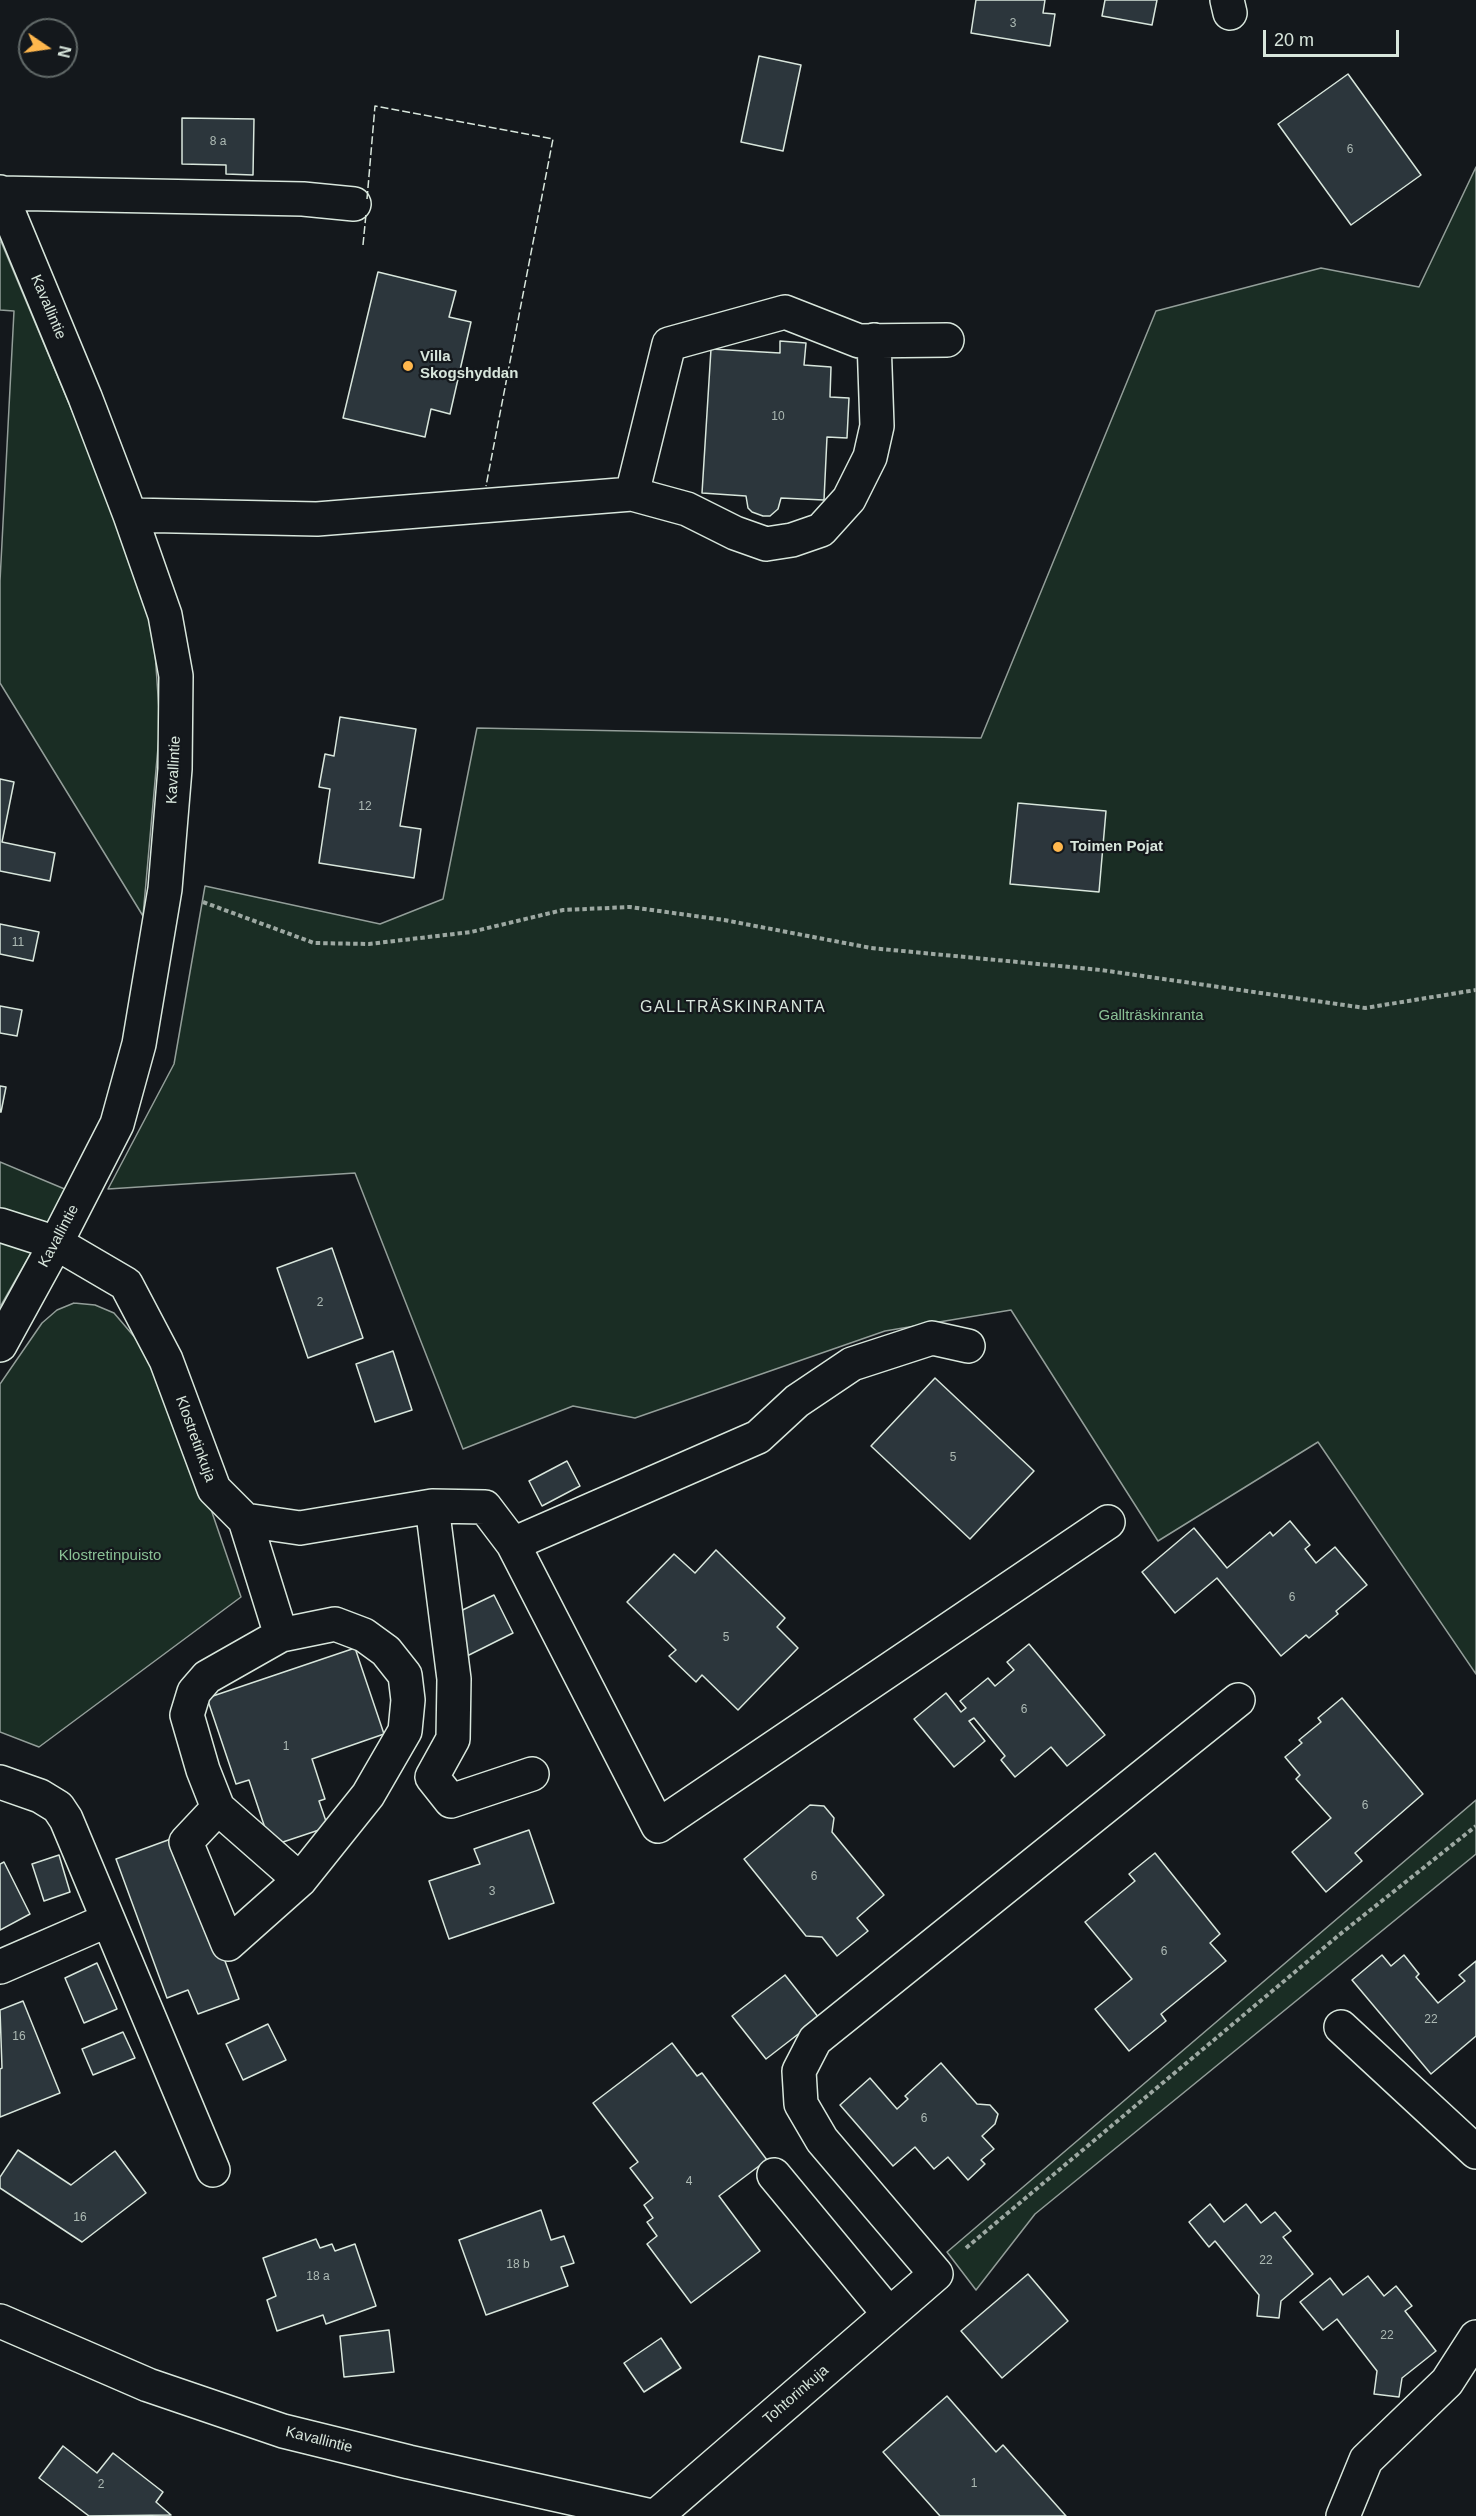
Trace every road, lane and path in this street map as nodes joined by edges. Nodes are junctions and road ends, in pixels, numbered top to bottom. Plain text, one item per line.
1 (0, 193) edge
2 (354, 204) dead end
3 (874, 340) junction
4 (947, 340) dead end
5 (632, 494) junction
6 (130, 515) junction
7 (165, 889) junction
8 (1476, 990) edge
9 (0, 1225) edge
10 (56, 1243) junction
11 (0, 1345) edge
12 (968, 1346) dead end
13 (432, 1506) junction
14 (245, 1520) junction
15 (1108, 1522) dead end
16 (513, 1544) junction
17 (280, 1635) junction
18 (1238, 1700) dead end
19 (532, 1774) dead end
20 (0, 1782) edge
21 (218, 1808) junction
22 (1476, 1826) edge
23 (300, 1880) junction
24 (108, 1920) junction
25 (0, 1967) edge
26 (1341, 2027) dead end
27 (1476, 2152) edge
28 (213, 2170) dead end
29 (774, 2175) dead end
30 (936, 2274) junction
31 (889, 2314) junction
32 (0, 2321) edge
33 (1476, 2337) edge
34 (654, 2516) edge
35 (1342, 2516) edge

1 - 2 street
1 - 6 street, Kavallintie
3 - 4 street
3 - 5 street
3 - 5 street
5 - 6 street
6 - 7 street, Kavallintie
7 - 8 path
7 - 10 street, Kavallintie
9 - 10 street, Klostretinkuja
10 - 11 street, Kavallintie
10 - 14 street, Klostretinkuja
12 - 16 street
13 - 14 street
13 - 16 street
13 - 19 street
14 - 17 street
15 - 16 street
17 - 21 street
17 - 23 street
18 - 30 street
20 - 24 street
21 - 23 street
21 - 23 street
22 - 30 path
24 - 25 street
24 - 28 street
26 - 27 street
29 - 31 street
30 - 31 street, Tohtorinkuja
31 - 34 street, Tohtorinkuja
32 - 34 street, Kavallintie
33 - 35 street

